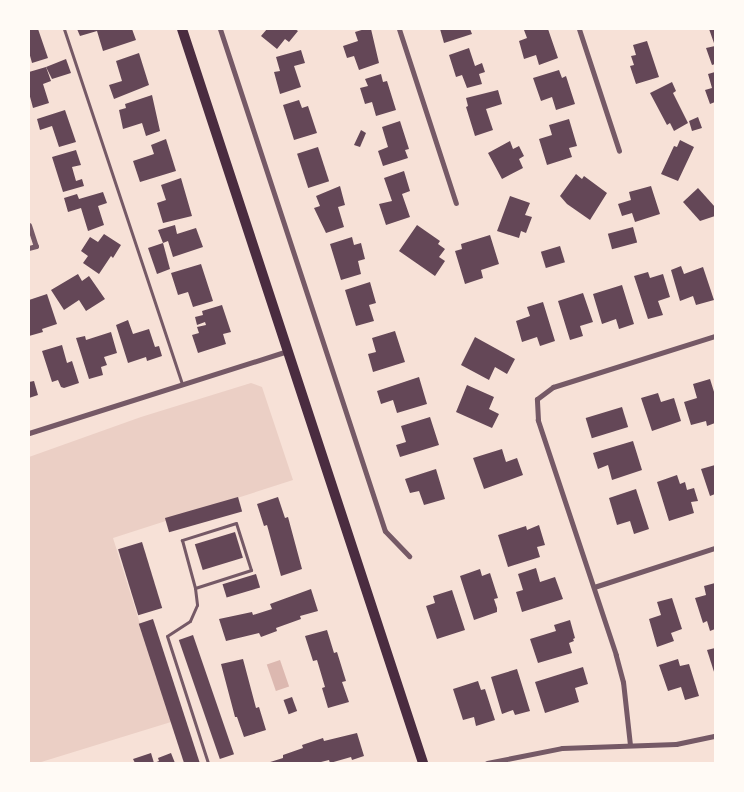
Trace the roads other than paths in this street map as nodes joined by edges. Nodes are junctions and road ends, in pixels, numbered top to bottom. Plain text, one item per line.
1 (64, 29) edge
2 (182, 29) edge
3 (220, 29) edge
4 (399, 29) edge
5 (579, 29) edge
6 (619, 150) dead end
7 (456, 203) dead end
8 (29, 225) edge
9 (29, 248) edge
10 (715, 336) edge
11 (288, 351) junction
12 (182, 383) junction
13 (29, 432) edge
14 (715, 548) edge
15 (409, 556) dead end
16 (594, 587) junction
17 (195, 588) junction
18 (715, 736) edge
19 (630, 745) junction
20 (208, 763) edge
21 (423, 763) edge
22 (487, 763) edge

1 - 12 lane
2 - 11 main road
3 - 15 street
4 - 7 street
5 - 6 street
8 - 9 street
10 - 16 street
11 - 12 street
11 - 21 main road
12 - 13 street
14 - 16 street
16 - 19 street
17 - 17 lane
17 - 20 lane
18 - 19 street
19 - 22 street

